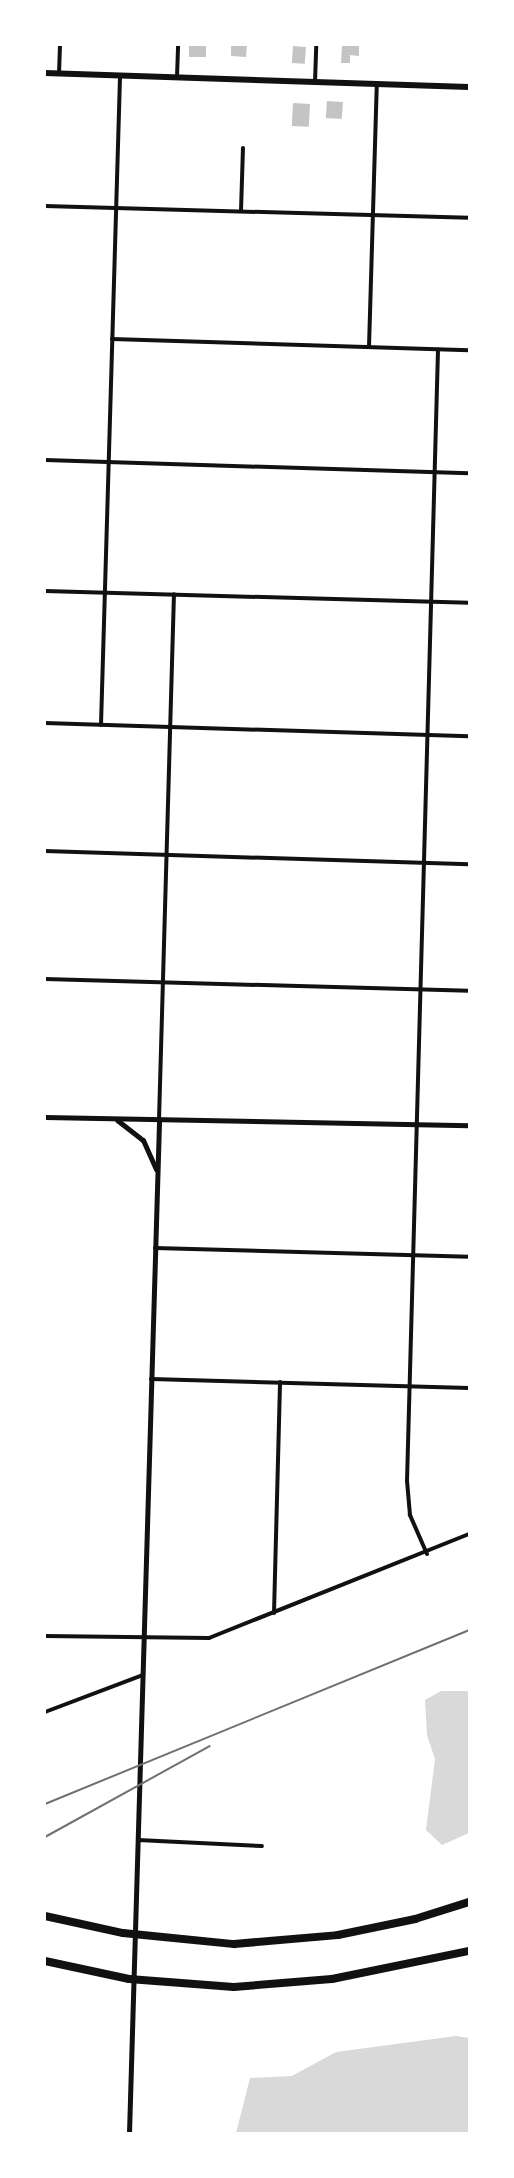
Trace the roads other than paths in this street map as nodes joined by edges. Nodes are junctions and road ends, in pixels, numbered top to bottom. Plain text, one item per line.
1 (60, 45) edge
2 (178, 45) edge
3 (316, 45) edge
4 (45, 73) edge
5 (59, 74) junction
6 (120, 76) junction
7 (177, 78) junction
8 (315, 82) junction
9 (377, 84) junction
10 (469, 87) edge
11 (243, 148) dead end
12 (45, 206) edge
13 (116, 208) junction
14 (241, 211) junction
15 (373, 215) junction
16 (469, 218) edge
17 (112, 339) junction
18 (369, 346) junction
19 (438, 349) junction
20 (469, 350) edge
21 (45, 460) edge
22 (108, 462) junction
23 (434, 472) junction
24 (469, 472) edge
25 (45, 591) edge
26 (105, 592) junction
27 (174, 594) junction
28 (431, 602) junction
29 (469, 603) edge
30 (45, 723) edge
31 (101, 725) junction
32 (171, 727) junction
33 (427, 734) junction
34 (469, 736) edge
35 (45, 851) edge
36 (167, 855) junction
37 (424, 862) junction
38 (469, 864) edge
39 (45, 979) edge
40 (163, 982) junction
41 (420, 990) junction
42 (469, 991) edge
43 (45, 1117) edge
44 (116, 1119) junction
45 (159, 1120) junction
46 (417, 1124) junction
47 (469, 1125) edge
48 (158, 1172) junction
49 (155, 1248) junction
50 (413, 1256) junction
51 (469, 1257) edge
52 (151, 1379) junction
53 (280, 1382) junction
54 (410, 1386) junction
55 (469, 1388) edge
56 (469, 1534) edge
57 (427, 1554) junction
58 (274, 1613) junction
59 (45, 1636) edge
60 (144, 1639) junction
61 (143, 1675) junction
62 (45, 1712) edge
63 (138, 1840) junction
64 (262, 1846) dead end
65 (469, 1902) edge
66 (45, 1916) edge
67 (469, 1951) edge
68 (45, 1961) edge
69 (129, 2133) edge

1 - 5 street
2 - 7 street
3 - 8 street
4 - 5 main road
5 - 6 main road
6 - 7 main road
6 - 13 street
7 - 8 main road
8 - 9 main road
9 - 10 main road
9 - 15 street
11 - 14 street
12 - 13 street
13 - 14 street
13 - 17 street
14 - 15 street
15 - 16 street
15 - 18 street
17 - 18 street
17 - 22 street
18 - 19 street
19 - 20 street
19 - 23 street
21 - 22 street
22 - 23 street
22 - 26 street
23 - 24 street
23 - 28 street
25 - 26 street
26 - 27 street
26 - 31 street
27 - 28 street
27 - 32 street
28 - 29 street
28 - 33 street
30 - 31 street
31 - 32 street
32 - 33 street
32 - 36 street
33 - 34 street
33 - 37 street
35 - 36 street
36 - 37 street
36 - 40 street
37 - 38 street
37 - 41 street
39 - 40 street
40 - 41 street
40 - 45 street
41 - 42 street
41 - 46 street
43 - 44 street
44 - 45 street
44 - 48 street
45 - 46 street
45 - 48 street
46 - 47 street
46 - 50 street
48 - 49 street
49 - 50 street
49 - 52 street
50 - 51 street
50 - 54 street
52 - 53 street
52 - 60 street
53 - 54 street
53 - 58 street
54 - 55 street
54 - 57 street
56 - 57 street
57 - 58 street
58 - 60 street
59 - 60 street
60 - 61 street
61 - 62 street
61 - 63 street
63 - 64 street
63 - 69 street
65 - 66 highway
67 - 68 highway

